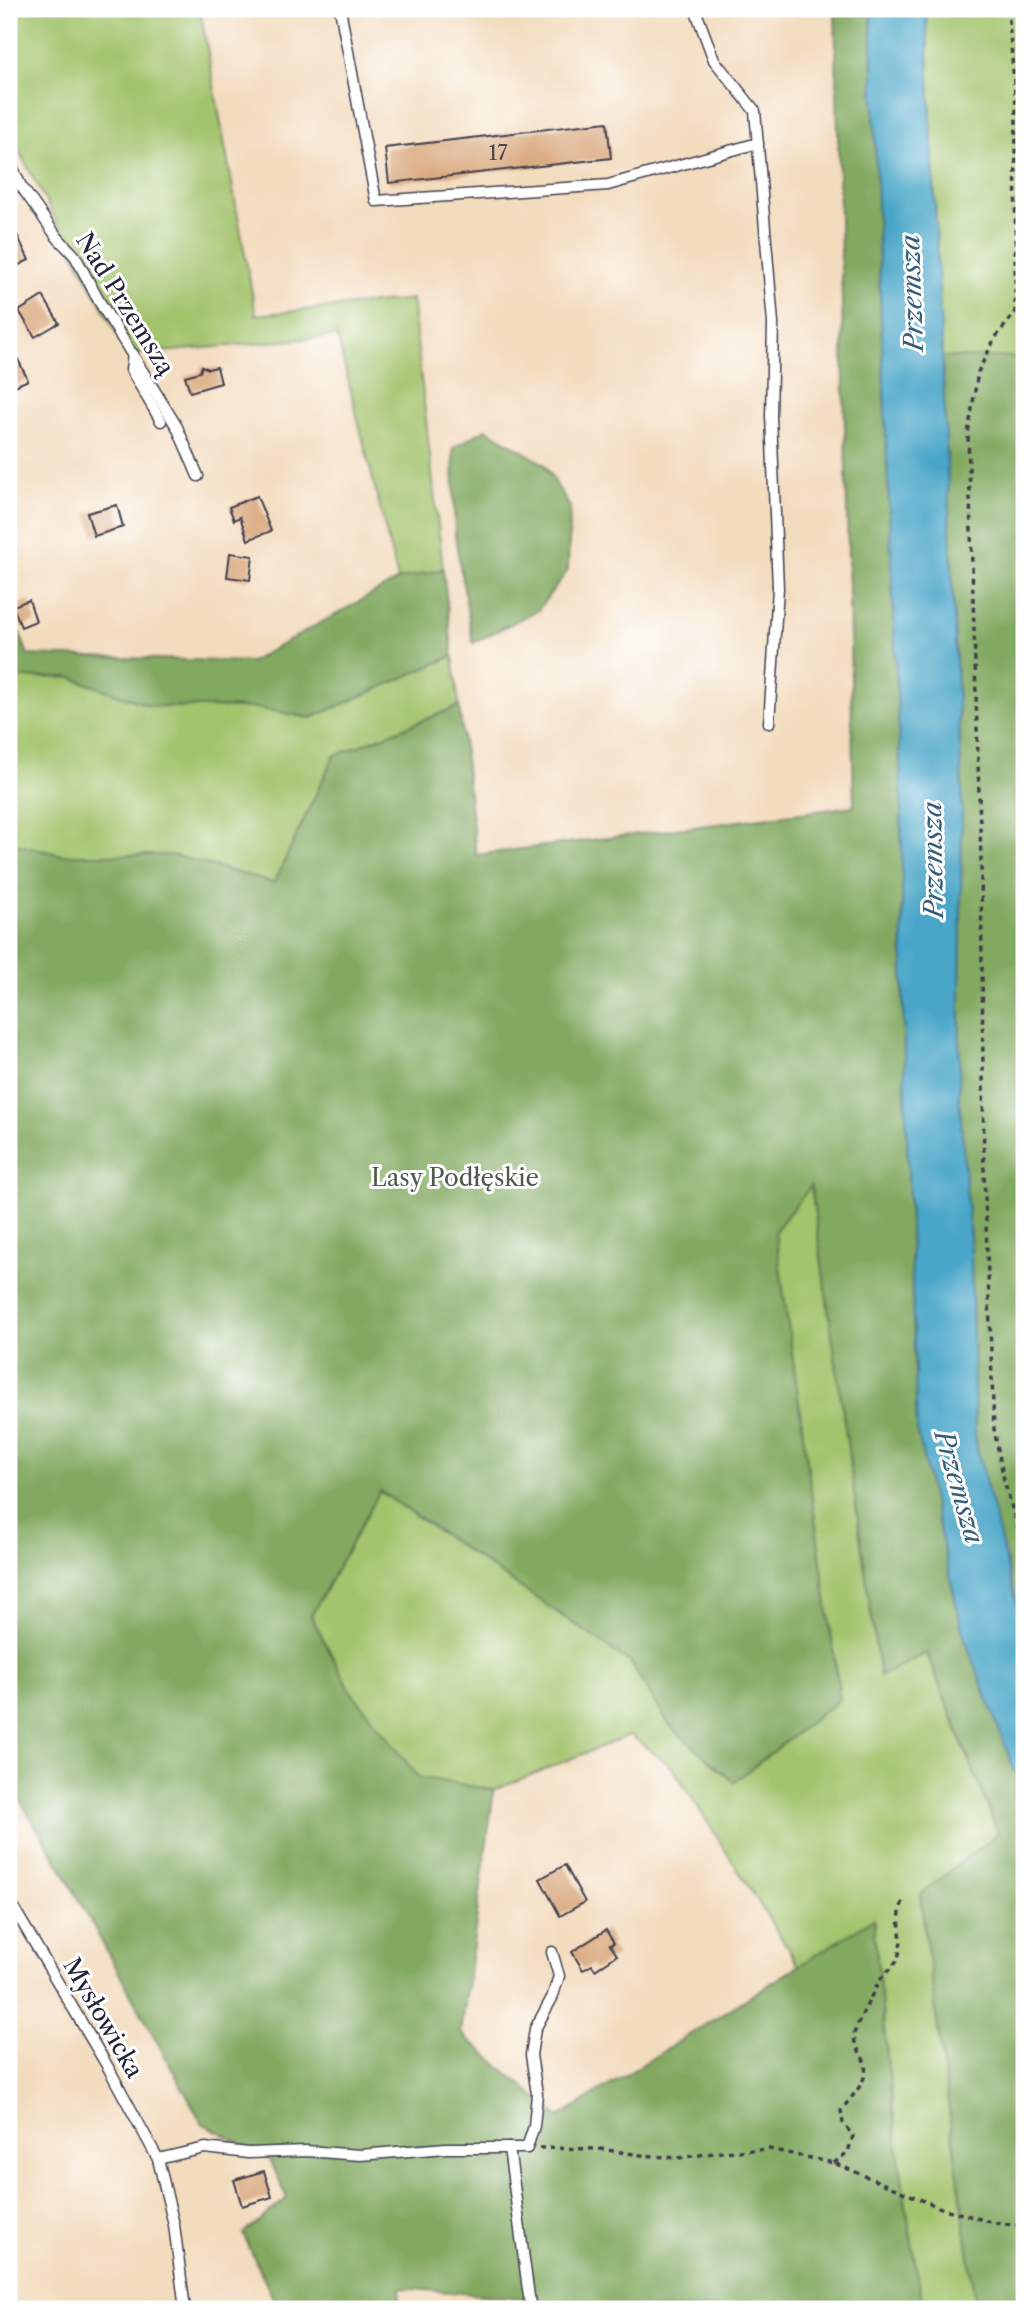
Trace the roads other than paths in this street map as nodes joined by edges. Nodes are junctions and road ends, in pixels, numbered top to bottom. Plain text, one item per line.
1 (340, 9) edge
2 (695, 9) edge
3 (758, 143) junction
4 (9, 160) edge
5 (133, 354) junction
6 (161, 421) dead end
7 (198, 476) dead end
8 (769, 723) dead end
9 (9, 1900) edge
10 (552, 1952) dead end
11 (509, 2148) junction
12 (158, 2159) junction
13 (530, 2304) dead end
14 (184, 2309) edge

1 - 3 lane
2 - 3 lane
3 - 8 lane
4 - 5 lane, Nad Przemszą
5 - 6 lane
5 - 7 lane, Nad Przemszą
9 - 12 lane, Mysłowicka
10 - 11 lane
11 - 12 lane
11 - 13 lane
12 - 14 lane, Mysłowicka

